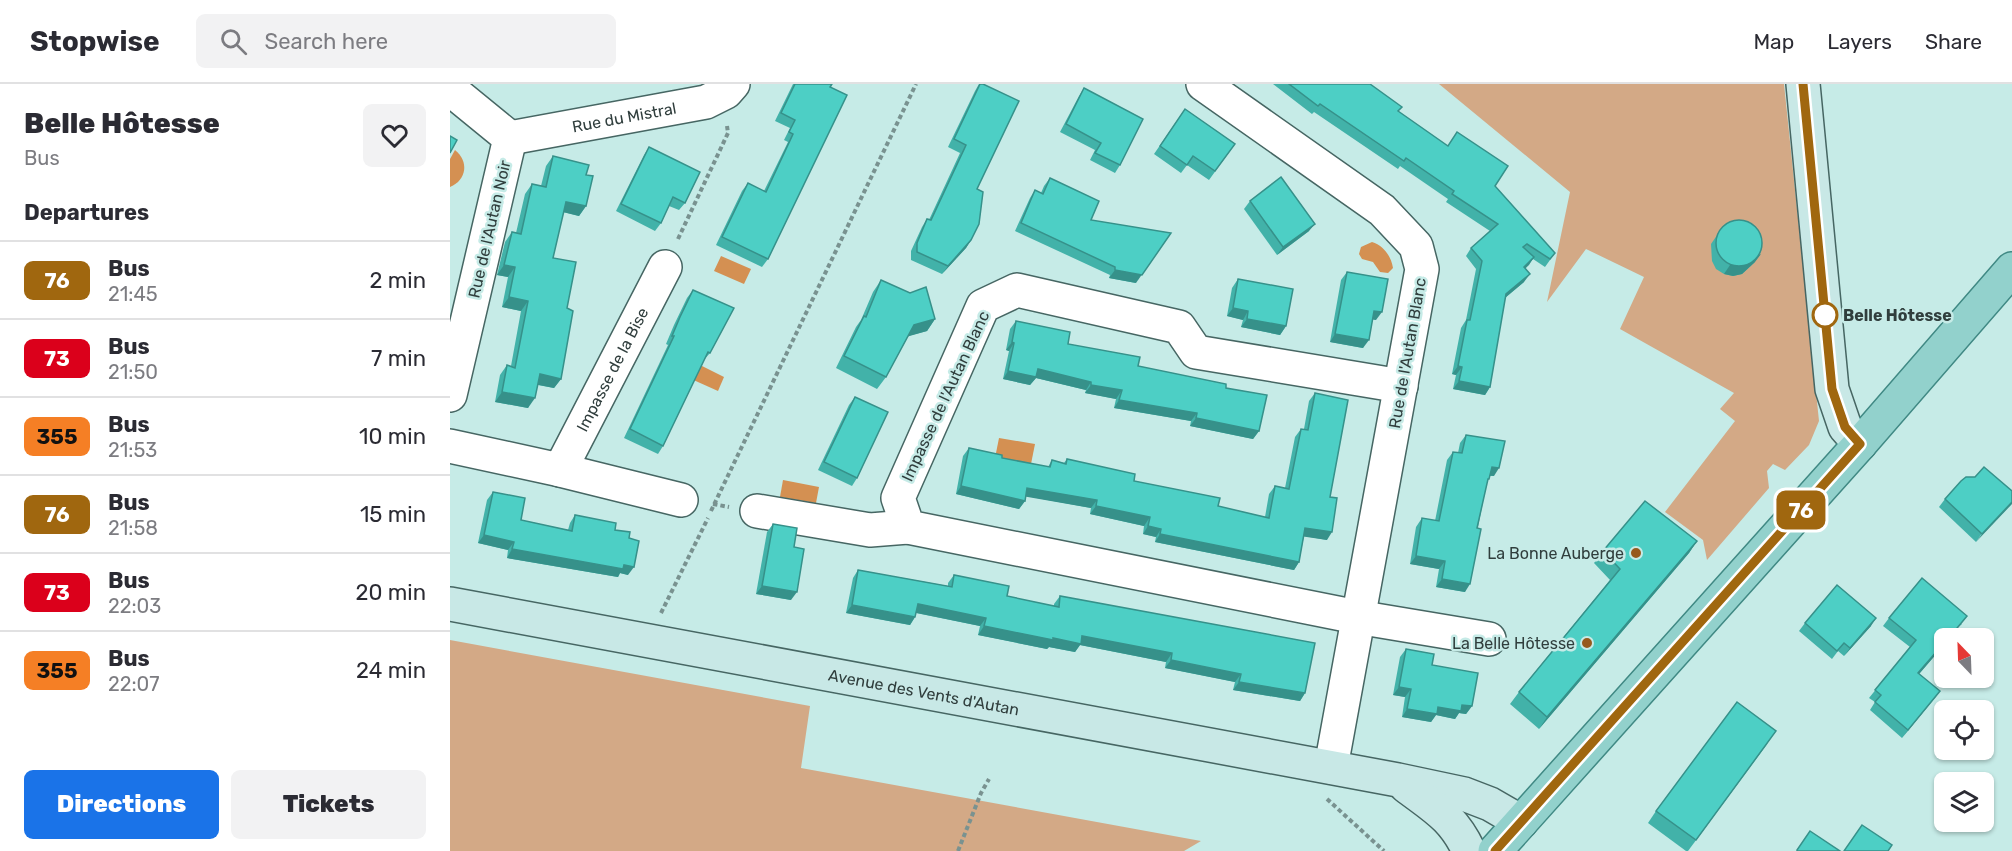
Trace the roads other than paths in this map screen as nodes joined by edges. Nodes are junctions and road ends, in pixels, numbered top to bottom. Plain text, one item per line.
1 (1203, 84) edge
2 (1803, 84) edge
3 (729, 88) edge
4 (450, 89) edge
5 (510, 138) junction
6 (665, 267) road end
7 (2012, 269) edge
8 (1401, 386) junction
9 (450, 395) edge
10 (1860, 444) junction
11 (450, 446) edge
12 (560, 470) junction
13 (681, 500) road end
14 (757, 511) road end
15 (908, 527) junction
16 (450, 604) edge
17 (1357, 617) junction
18 (1489, 639) dead end
19 (1398, 780) junction
20 (1328, 783) junction
21 (1521, 822) junction
22 (1493, 850) edge

1 - 8 street, Rue de l'Autan Blanc
2 - 10 street
3 - 5 street, Rue du Mistral
4 - 5 street, Rue de l'Autan Noir
5 - 9 street, Rue de l'Autan Noir
6 - 12 street, Impasse de la Bise
7 - 10 main road
8 - 15 street, Impasse de l'Autan Blanc
8 - 17 street, Rue de l'Autan Blanc
10 - 21 main road
11 - 12 street
12 - 13 street
14 - 15 street
15 - 17 street
16 - 20 street, Avenue des Vents d'Autan
17 - 18 street
17 - 20 street, Rue de l'Autan Blanc
19 - 20 street, Avenue des Vents d'Autan
19 - 21 street, Avenue des Vents d'Autan
19 - 22 street, Avenue des Vents d'Autan
21 - 22 main road

